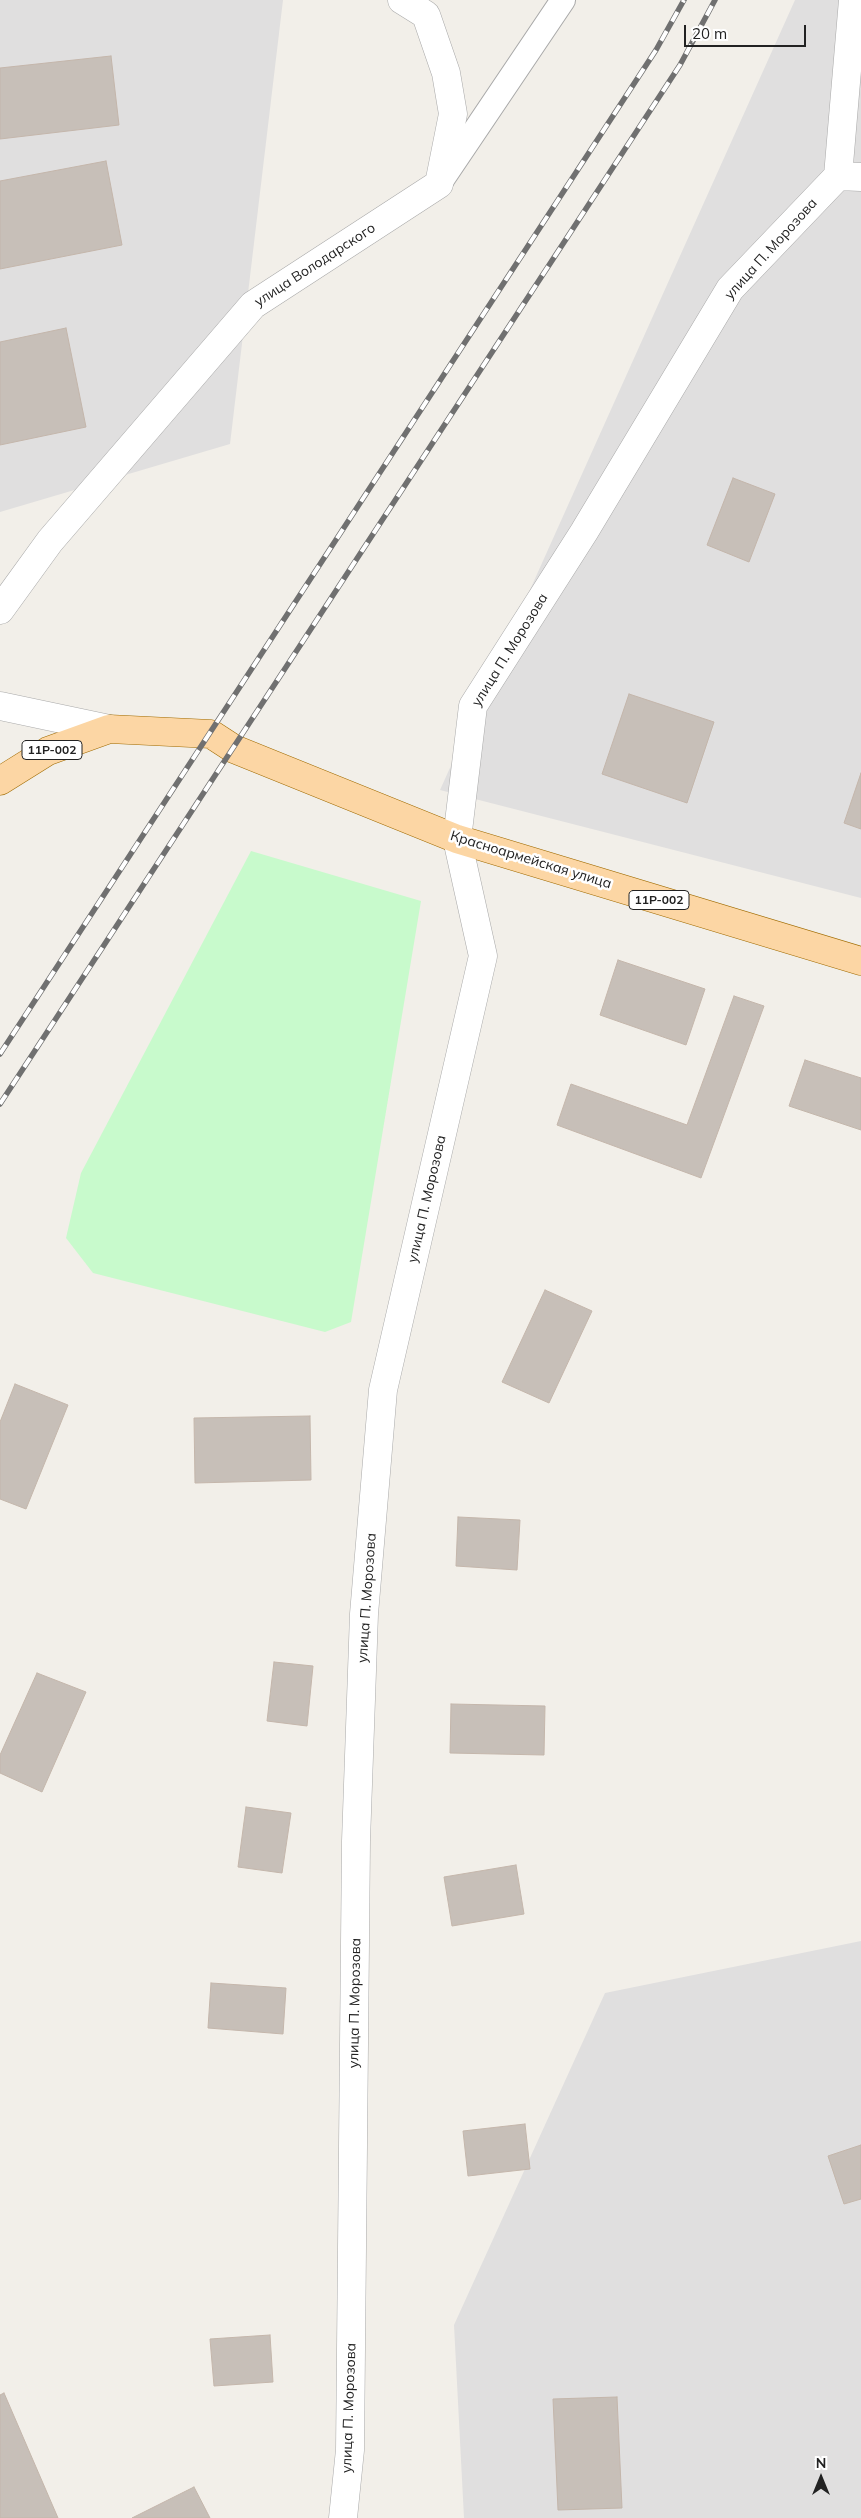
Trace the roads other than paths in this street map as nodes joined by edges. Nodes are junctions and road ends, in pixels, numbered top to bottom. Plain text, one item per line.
1 (402, 0) edge
2 (563, 0) edge
3 (853, 0) edge
4 (429, 8) edge
5 (849, 176) edge
6 (439, 184) junction
7 (0, 610) edge
8 (0, 706) edge
9 (109, 729) junction
10 (0, 780) edge
11 (457, 839) junction
12 (861, 960) edge
13 (343, 2518) edge

1 - 4 street
2 - 6 lane
3 - 5 street, улица П. Морозова
4 - 6 street
5 - 11 street, улица П. Морозова
6 - 7 street, улица Володарского
8 - 9 street
9 - 10 main road, 11Р-002
9 - 11 main road, Красноармейская улица / 11Р-002
11 - 12 main road, Красноармейская улица / 11Р-002
11 - 13 street, улица П. Морозова

